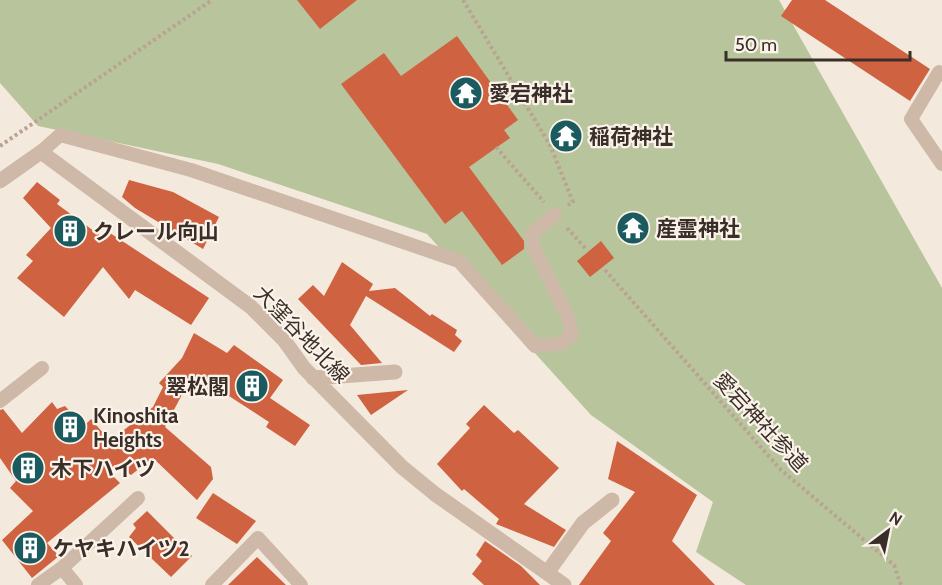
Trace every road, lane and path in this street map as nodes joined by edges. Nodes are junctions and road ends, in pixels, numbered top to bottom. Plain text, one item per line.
1 (212, 0) edge
2 (463, 0) edge
3 (939, 72) dead end
4 (0, 146) edge
5 (41, 152) junction
6 (942, 164) edge
7 (0, 181) edge
8 (555, 214) joint
9 (605, 270) dead end
10 (42, 368) dead end
11 (395, 372) dead end
12 (313, 378) junction
13 (0, 401) edge
14 (138, 498) dead end
15 (612, 500) dead end
16 (63, 568) junction
17 (547, 573) junction
18 (38, 585) edge
19 (76, 585) edge
20 (212, 585) edge
21 (301, 585) edge
22 (564, 585) edge
23 (901, 585) edge

1 - 4 path
2 - 8 path
3 - 6 lane
5 - 7 street
5 - 8 lane
5 - 12 street, 大窪谷地北線
9 - 23 path, 愛宕神社参道
10 - 13 lane
11 - 12 street
12 - 17 street, 大窪谷地北線
14 - 16 lane
15 - 17 street
16 - 18 lane
16 - 19 lane
17 - 22 street, 大窪谷地北線
20 - 21 lane

